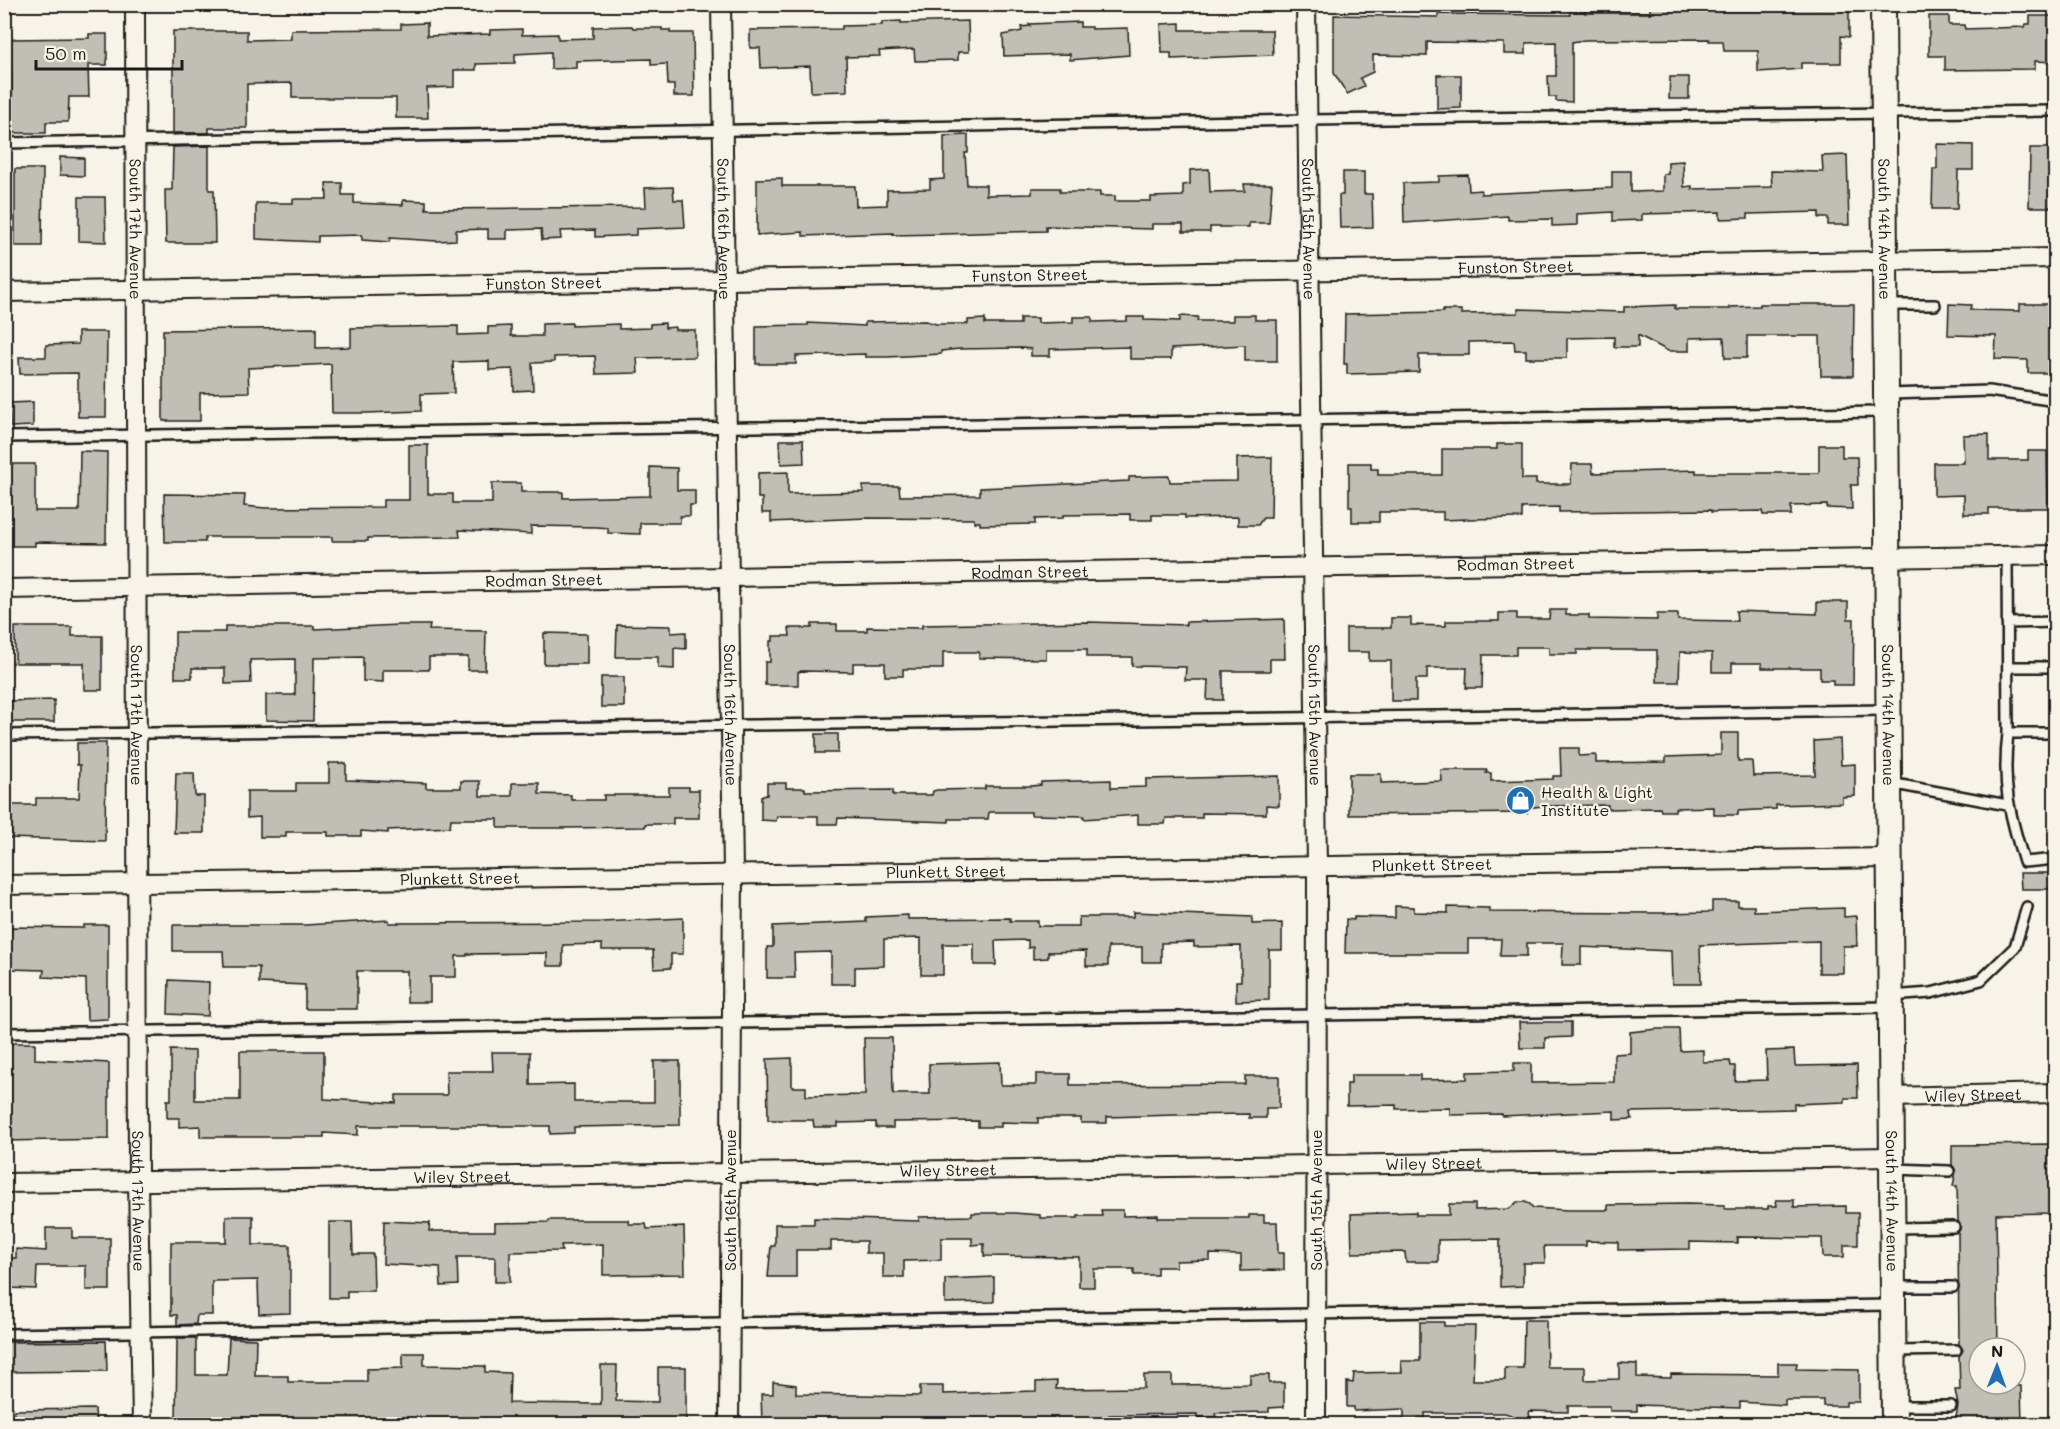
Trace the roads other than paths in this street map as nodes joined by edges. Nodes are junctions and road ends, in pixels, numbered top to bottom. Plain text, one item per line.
1 (135, 4) edge
2 (721, 4) edge
3 (1306, 4) edge
4 (1883, 4) edge
5 (2055, 111) edge
6 (1884, 113) junction
7 (1307, 120) junction
8 (723, 132) junction
9 (136, 141) junction
10 (4, 143) edge
11 (2055, 258) edge
12 (1886, 261) junction
13 (1310, 269) junction
14 (726, 280) junction
15 (137, 291) junction
16 (4, 292) edge
17 (1886, 305) junction
18 (1935, 305) dead end
19 (2055, 400) edge
20 (1887, 403) junction
21 (1312, 417) junction
22 (728, 427) junction
23 (136, 434) junction
24 (4, 437) edge
25 (2055, 555) edge
26 (2007, 556) junction
27 (1888, 559) junction
28 (1314, 569) junction
29 (731, 575) junction
30 (136, 586) junction
31 (4, 589) edge
32 (2055, 622) edge
33 (2007, 623) junction
34 (2055, 667) edge
35 (2008, 668) junction
36 (1888, 710) junction
37 (1315, 717) junction
38 (732, 724) junction
39 (137, 733) junction
40 (2008, 733) junction
41 (2055, 733) edge
42 (4, 735) edge
43 (1888, 782) junction
44 (2007, 805) junction
45 (1888, 858) junction
46 (2055, 859) edge
47 (1317, 866) junction
48 (733, 873) junction
49 (138, 882) junction
50 (4, 885) edge
51 (2027, 907) dead end
52 (1890, 1002) junction
53 (1316, 1015) junction
54 (731, 1022) junction
55 (138, 1030) junction
56 (4, 1033) edge
57 (2055, 1093) edge
58 (1891, 1097) junction
59 (1891, 1163) junction
60 (1316, 1164) junction
61 (1949, 1171) dead end
62 (730, 1174) junction
63 (138, 1180) junction
64 (4, 1183) edge
65 (1892, 1227) junction
66 (1954, 1227) dead end
67 (1953, 1287) dead end
68 (1893, 1296) junction
69 (1316, 1312) junction
70 (730, 1322) junction
71 (141, 1332) junction
72 (4, 1334) edge
73 (1956, 1350) dead end
74 (1894, 1351) junction
75 (1951, 1406) dead end
76 (1894, 1415) edge
77 (142, 1425) edge
78 (729, 1425) edge
79 (1316, 1425) edge

1 - 9 street, South 17th Avenue
2 - 8 street, South 16th Avenue
3 - 7 street, South 15th Avenue
4 - 6 street, South 14th Avenue
5 - 6 lane
6 - 7 lane
6 - 12 street, South 14th Avenue
7 - 8 lane
7 - 13 street, South 15th Avenue
8 - 9 lane
8 - 14 street, South 16th Avenue
9 - 10 lane
9 - 15 street, South 17th Avenue
11 - 12 street, Funston Street
12 - 13 street, Funston Street
12 - 17 street, South 14th Avenue
13 - 14 street, Funston Street
13 - 21 street, South 15th Avenue
14 - 15 street, Funston Street
14 - 22 street, South 16th Avenue
15 - 16 street, Funston Street
15 - 23 street, South 17th Avenue
17 - 18 lane
17 - 20 street, South 14th Avenue
19 - 20 lane
20 - 21 lane
20 - 27 street, South 14th Avenue
21 - 22 lane
21 - 28 street, South 15th Avenue
22 - 23 lane
22 - 29 street, South 16th Avenue
23 - 24 lane
23 - 30 street, South 17th Avenue
25 - 26 street, Rodman Street
26 - 27 street, Rodman Street
26 - 33 lane
27 - 28 street, Rodman Street
27 - 36 street, South 14th Avenue
28 - 29 street, Rodman Street
28 - 37 street, South 15th Avenue
29 - 30 street, Rodman Street
29 - 38 street, South 16th Avenue
30 - 31 street, Rodman Street
30 - 39 street, South 17th Avenue
32 - 33 lane
33 - 35 lane
34 - 35 lane
35 - 40 lane
36 - 37 lane
36 - 43 street, South 14th Avenue
37 - 38 lane
37 - 47 street, South 15th Avenue
38 - 39 lane
38 - 48 street, South 16th Avenue
39 - 42 lane
39 - 49 street, South 17th Avenue
40 - 41 lane
40 - 44 lane
43 - 44 lane
43 - 45 street, South 14th Avenue
44 - 46 lane
45 - 47 street, Plunkett Street
45 - 52 street, South 14th Avenue
47 - 48 street, Plunkett Street
47 - 53 street, South 15th Avenue
48 - 49 street, Plunkett Street
48 - 54 street, South 16th Avenue
49 - 50 street, Plunkett Street
49 - 55 street, South 17th Avenue
51 - 52 lane
52 - 53 lane
52 - 58 street, South 14th Avenue
53 - 54 lane
53 - 60 street, South 15th Avenue
54 - 55 lane
54 - 62 street, South 16th Avenue
55 - 56 lane
55 - 63 street, South 17th Avenue
57 - 58 street, Wiley Street
58 - 59 street, South 14th Avenue
59 - 60 street, Wiley Street
59 - 61 lane
59 - 65 street, South 14th Avenue
60 - 62 street, Wiley Street
60 - 69 street, South 15th Avenue
62 - 63 street, Wiley Street
62 - 70 street, South 16th Avenue
63 - 64 street, Wiley Street
63 - 71 street, South 17th Avenue
65 - 66 lane
65 - 68 street, South 14th Avenue
67 - 68 lane
68 - 69 lane
68 - 74 street, South 14th Avenue
69 - 70 lane
69 - 79 street, South 15th Avenue
70 - 71 lane
70 - 78 street, South 16th Avenue
71 - 72 lane
71 - 77 street, South 17th Avenue
73 - 74 lane
74 - 76 street, South 14th Avenue
75 - 76 lane

